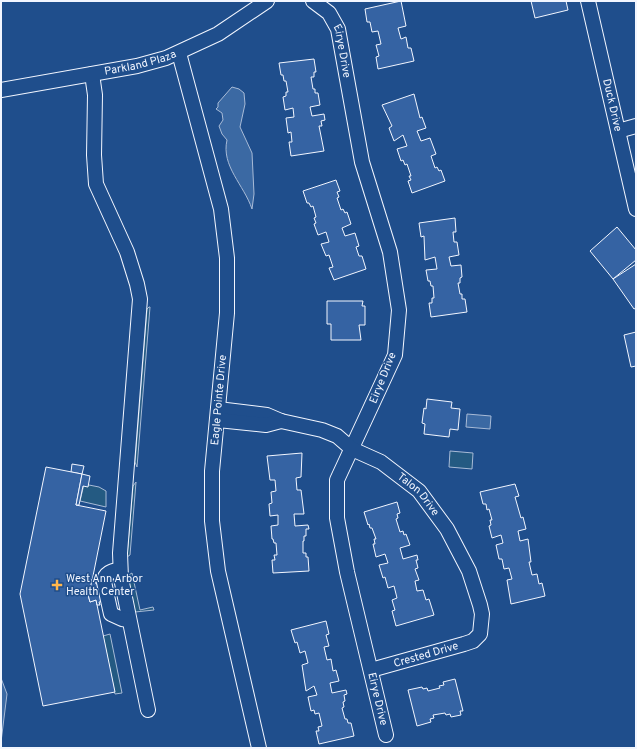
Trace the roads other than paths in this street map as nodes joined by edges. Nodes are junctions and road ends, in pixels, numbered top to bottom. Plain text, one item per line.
1 (267, 1) edge
2 (313, 1) edge
3 (588, 1) edge
4 (179, 53) junction
5 (92, 74) junction
6 (1, 90) edge
7 (636, 126) edge
8 (618, 131) junction
9 (636, 209) edge
10 (218, 415) junction
11 (352, 449) junction
12 (480, 634) joint
13 (371, 670) junction
14 (148, 710) dead end
15 (386, 735) dead end
16 (259, 748) edge

1 - 4 street, Parkland Plaza
2 - 11 street, Eirye Drive
3 - 8 street, Duck Drive
4 - 5 street, Parkland Plaza
4 - 10 street, Eagle Pointe Drive
5 - 6 street, Parkland Plaza
5 - 14 street
7 - 8 street
8 - 9 street, Duck Drive
10 - 11 street, Talon Drive
10 - 16 street, Eagle Pointe Drive
11 - 12 street, Talon Drive
11 - 13 street, Eirye Drive
12 - 13 street, Crested Drive
13 - 15 street, Eirye Drive

